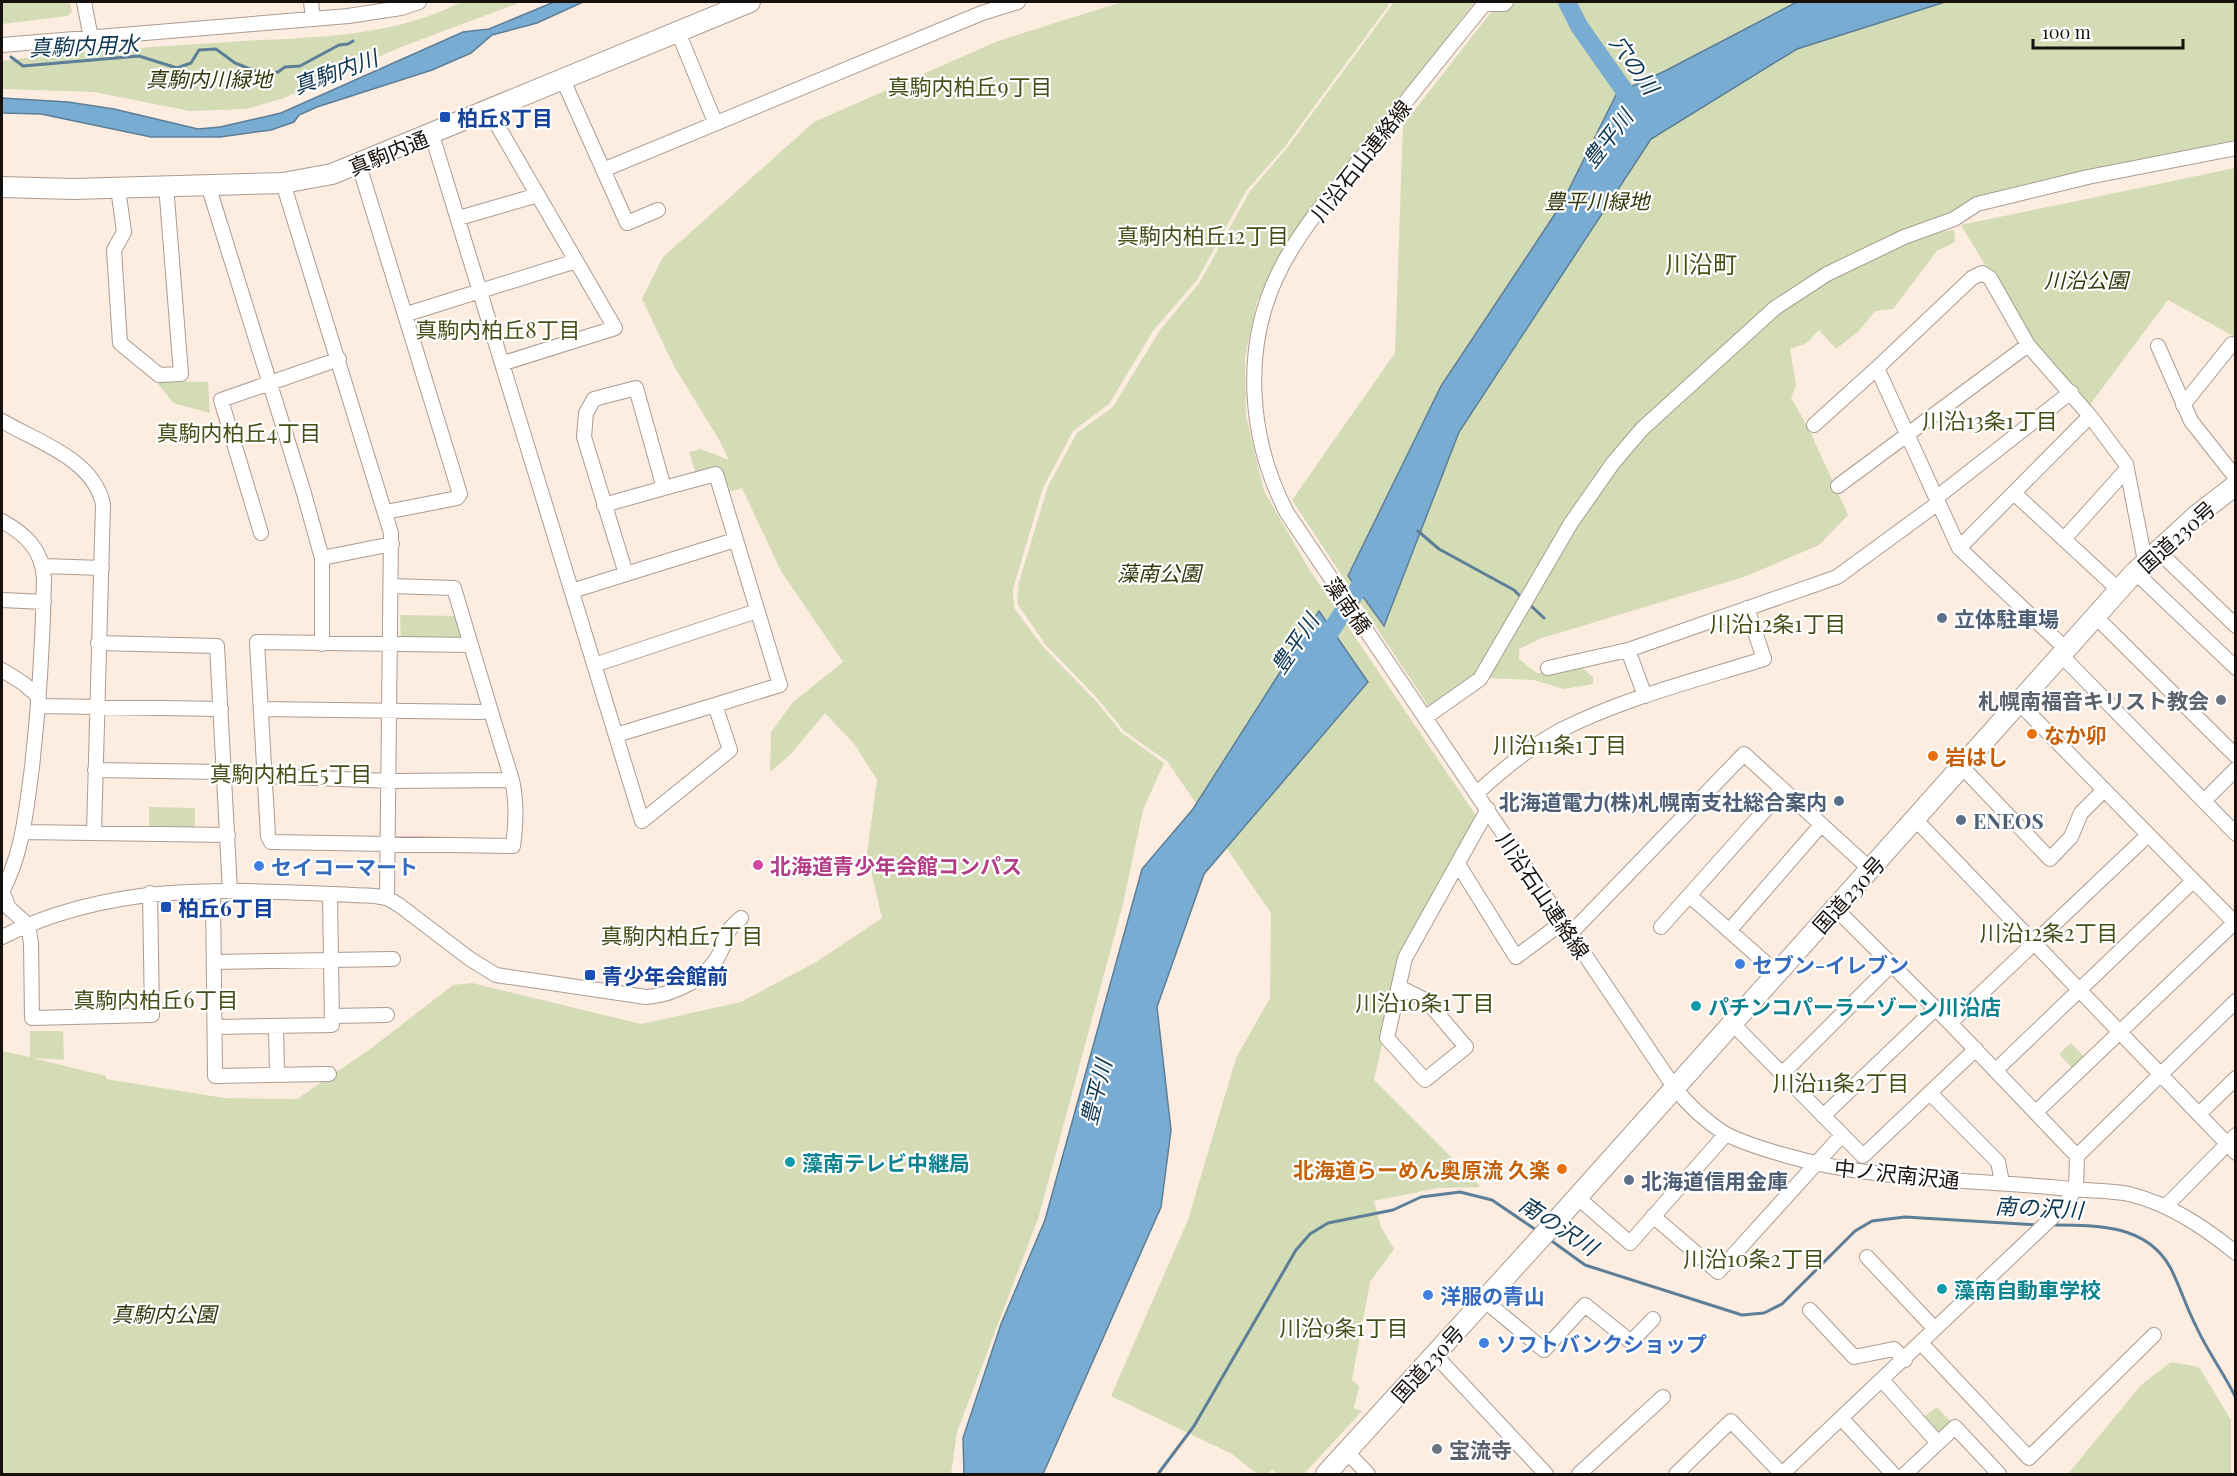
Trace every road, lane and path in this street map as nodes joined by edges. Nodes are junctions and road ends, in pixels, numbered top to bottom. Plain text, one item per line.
1 (84, 2) edge
2 (312, 2) edge
3 (419, 2) edge
4 (750, 2) edge
5 (1018, 2) edge
6 (1506, 2) edge
7 (1485, 3) edge
8 (312, 19) junction
9 (678, 32) junction
10 (91, 38) junction
11 (2, 45) edge
12 (563, 80) junction
13 (489, 111) junction
14 (715, 122) junction
15 (432, 135) junction
16 (2235, 148) edge
17 (359, 165) junction
18 (603, 170) junction
19 (283, 183) junction
20 (208, 185) junction
21 (166, 186) junction
22 (2, 187) edge
23 (118, 188) junction
24 (538, 195) junction
25 (658, 210) dead end
26 (459, 218) junction
27 (576, 261) junction
28 (481, 292) junction
29 (407, 314) junction
30 (2232, 344) dead end
31 (2028, 345) junction
32 (2158, 346) dead end
33 (339, 359) junction
34 (504, 363) junction
35 (1877, 368) junction
36 (269, 381) junction
37 (2071, 392) junction
38 (2183, 405) junction
39 (2091, 416) junction
40 (2, 423) edge
41 (1814, 426) dead end
42 (1906, 434) junction
43 (2127, 469) junction
44 (2235, 478) edge
45 (2235, 484) edge
46 (1838, 486) dead end
47 (664, 488) junction
48 (2015, 494) junction
49 (1937, 500) junction
50 (604, 505) junction
51 (386, 512) junction
52 (2, 520) edge
53 (261, 533) dead end
54 (1303, 538) joint
55 (2064, 539) junction
56 (735, 540) junction
57 (392, 544) junction
58 (1959, 548) junction
59 (322, 558) junction
60 (2146, 561) junction
61 (43, 566) junction
62 (102, 568) junction
63 (626, 574) junction
64 (392, 586) junction
65 (2119, 590) junction
66 (572, 591) junction
67 (2, 600) edge
68 (44, 602) junction
69 (1747, 608) junction
70 (757, 611) junction
71 (2095, 616) junction
72 (2235, 626) edge
73 (98, 644) junction
74 (322, 644) junction
75 (391, 644) junction
76 (471, 645) junction
77 (1628, 650) junction
78 (2063, 652) junction
79 (594, 665) junction
80 (1548, 668) dead end
81 (2235, 668) edge
82 (2, 670) edge
83 (1396, 671) joint
84 (1645, 696) junction
85 (39, 701) junction
86 (2019, 703) junction
87 (715, 705) junction
88 (96, 707) junction
89 (221, 709) junction
90 (261, 709) junction
91 (490, 710) junction
92 (390, 711) junction
93 (1426, 717) junction
94 (616, 735) junction
95 (2234, 750) edge
96 (1962, 766) junction
97 (2235, 769) edge
98 (95, 770) junction
99 (224, 772) junction
100 (265, 776) junction
101 (512, 780) junction
102 (390, 781) junction
103 (1783, 790) junction
104 (2104, 790) junction
105 (1477, 793) junction
106 (2204, 801) junction
107 (1488, 809) junction
108 (1915, 819) junction
109 (1821, 825) junction
110 (24, 832) junction
111 (94, 833) junction
112 (2235, 834) edge
113 (228, 835) junction
114 (2148, 835) junction
115 (388, 844) junction
116 (1458, 864) junction
117 (1870, 869) junction
118 (2193, 881) junction
119 (213, 891) junction
120 (230, 891) junction
121 (2, 892) edge
122 (150, 893) junction
123 (330, 895) junction
124 (1690, 896) junction
125 (387, 898) junction
126 (1835, 908) junction
127 (741, 918) dead end
128 (2235, 924) edge
129 (27, 925) junction
130 (1661, 927) dead end
131 (1566, 928) junction
132 (1729, 931) junction
133 (2, 937) edge
134 (2035, 944) junction
135 (393, 959) dead end
136 (331, 960) junction
137 (215, 962) junction
138 (1892, 964) junction
139 (1777, 973) junction
140 (1399, 987) junction
141 (2079, 989) junction
142 (2235, 1001) edge
143 (1936, 1008) junction
144 (387, 1015) dead end
145 (332, 1017) junction
146 (1732, 1023) junction
147 (1950, 1023) junction
148 (276, 1026) junction
149 (216, 1027) junction
150 (2120, 1032) junction
151 (1976, 1049) junction
152 (1996, 1070) junction
153 (329, 1074) dead end
154 (1782, 1074) junction
155 (2160, 1074) junction
156 (277, 1075) junction
157 (2235, 1078) edge
158 (1674, 1087) junction
159 (1930, 1093) junction
160 (2036, 1112) junction
161 (2199, 1114) junction
162 (1824, 1116) junction
163 (1726, 1134) junction
164 (1842, 1135) junction
165 (2233, 1144) edge
166 (2077, 1156) junction
167 (1817, 1165) junction
168 (2002, 1182) junction
169 (2076, 1189) junction
170 (1577, 1197) junction
171 (2166, 1206) junction
172 (1653, 1216) junction
173 (2235, 1253) edge
174 (1867, 1257) dead end
175 (1484, 1300) junction
176 (1810, 1310) dead end
177 (1653, 1319) dead end
178 (1935, 1329) junction
179 (2154, 1335) dead end
180 (1921, 1343) junction
181 (1435, 1355) junction
182 (1905, 1360) junction
183 (1883, 1382) junction
184 (1662, 1396) dead end
185 (1842, 1419) junction
186 (1938, 1443) junction
187 (1347, 1452) junction
188 (1993, 1473) edge
189 (1326, 1474) edge
190 (1368, 1474) edge
191 (1546, 1474) edge
192 (1579, 1474) edge
193 (1676, 1474) edge
194 (1782, 1474) edge
195 (1893, 1474) edge
196 (1905, 1474) edge

1 - 10 street
2 - 8 street
3 - 8 street
4 - 9 highway, 真駒内通
5 - 14 street
6 - 7 street
7 - 54 street, 川沿石山連絡線
8 - 10 street
9 - 12 highway, 真駒内通
9 - 14 street
10 - 11 street
12 - 13 highway, 真駒内通
12 - 18 street
13 - 15 highway, 真駒内通
13 - 24 street
14 - 18 street
15 - 17 highway, 真駒内通
15 - 26 street
16 - 93 street
17 - 19 highway, 真駒内通
17 - 29 street
18 - 25 street
19 - 20 highway, 真駒内通
19 - 33 street
20 - 21 highway, 真駒内通
20 - 36 street
21 - 23 highway, 真駒内通
21 - 23 street
22 - 23 highway, 真駒内通
24 - 26 street
24 - 27 street
26 - 28 street
27 - 28 street
27 - 34 street
28 - 29 street
28 - 34 street
29 - 51 street
30 - 38 street
31 - 35 street
31 - 37 street
31 - 42 street
32 - 38 street
33 - 36 street
33 - 51 street
34 - 66 street
35 - 41 street
35 - 42 street
36 - 53 street
36 - 59 street
37 - 39 street
37 - 49 street
38 - 44 street
39 - 43 street
39 - 48 street
40 - 62 street
42 - 46 street
42 - 49 street
43 - 55 street
43 - 60 street
45 - 60 highway, 国道230号
47 - 50 street
47 - 50 street
47 - 56 street
48 - 55 street
48 - 58 street
49 - 58 street
49 - 69 street
50 - 63 street
51 - 57 street
52 - 61 street
54 - 83 street, 藻南橋
55 - 65 street
56 - 63 street
56 - 70 street
57 - 59 street
57 - 64 street
58 - 78 street
59 - 74 street
60 - 65 highway, 国道230号
60 - 72 street
60 - 81 street
61 - 62 street
61 - 68 street
62 - 73 street
63 - 66 street
64 - 75 street
64 - 76 street
65 - 71 highway, 国道230号
66 - 79 street
67 - 68 street
68 - 85 street
69 - 77 street
69 - 84 street
70 - 79 street
70 - 87 street
71 - 78 highway, 国道230号
71 - 95 street
73 - 88 street
73 - 89 street
74 - 75 street
74 - 90 street
75 - 76 street
75 - 92 street
76 - 91 street
77 - 80 street
77 - 84 street
78 - 86 highway, 国道230号
78 - 106 street
79 - 94 street
82 - 85 street
83 - 93 street, 川沿石山連絡線
84 - 105 street
85 - 88 street
85 - 110 street
86 - 96 highway, 国道230号
86 - 104 street
87 - 94 street
87 - 94 street
88 - 89 street
88 - 98 street
89 - 99 street
90 - 92 street
90 - 100 street
91 - 92 street
91 - 101 street
92 - 102 street
93 - 105 street, 川沿石山連絡線
96 - 104 street
96 - 108 highway, 国道230号
97 - 106 street
98 - 99 street
98 - 111 street
99 - 113 street
100 - 102 street
100 - 115 street
101 - 102 street
101 - 115 street
102 - 115 street
103 - 109 street
103 - 124 street
103 - 131 street
104 - 114 street
105 - 107 street, 川沿石山連絡線
106 - 112 street
107 - 116 street
107 - 131 street, 川沿石山連絡線
108 - 117 highway, 国道230号
108 - 134 street
109 - 117 street
109 - 132 street
110 - 111 street
110 - 121 street
111 - 113 street
113 - 120 street
114 - 118 street
114 - 134 street
115 - 125 street
116 - 131 street
116 - 140 street
117 - 126 highway, 国道230号
118 - 128 street
118 - 141 street
119 - 120 street
119 - 122 street
119 - 137 street
120 - 123 street
121 - 129 street
122 - 129 street
122 - 129 street
123 - 125 street
123 - 136 street
124 - 130 street
124 - 132 street
125 - 127 street
126 - 138 street
126 - 139 highway, 国道230号
128 - 150 street
129 - 133 street
131 - 158 street, 川沿石山連絡線
132 - 139 street
134 - 141 street
134 - 147 street
135 - 136 street
136 - 137 street
136 - 145 street
137 - 149 street
138 - 143 street
138 - 154 street
139 - 146 highway, 国道230号
140 - 140 street
141 - 150 street
141 - 152 street
142 - 155 street
143 - 147 street
143 - 162 street
144 - 145 street
145 - 148 street
146 - 154 street
146 - 158 highway, 国道230号
147 - 151 street
148 - 149 street
148 - 156 street
149 - 156 street
150 - 155 street
150 - 160 street
151 - 152 street
151 - 159 street
152 - 160 street
153 - 156 street
154 - 162 street
155 - 161 street
155 - 166 street
157 - 161 street
158 - 163 street, 中ノ沢南沢通
158 - 170 highway, 国道230号
159 - 164 street
159 - 168 street
160 - 166 street
161 - 165 street
162 - 164 street
163 - 167 street, 中ノ沢南沢通
163 - 172 street
164 - 167 street
165 - 171 street
166 - 169 street
167 - 168 street, 中ノ沢南沢通
167 - 172 street
168 - 169 street, 中ノ沢南沢通
169 - 171 street, 中ノ沢南沢通
169 - 178 street
170 - 172 street
170 - 175 highway, 国道230号
171 - 173 street, 中ノ沢南沢通
174 - 178 street
175 - 177 street
175 - 181 highway, 国道230号
176 - 182 street
178 - 180 street
179 - 180 street
180 - 182 street
181 - 187 highway, 国道230号
181 - 191 street
182 - 183 street
183 - 185 street
183 - 186 street
184 - 192 street
185 - 194 street
185 - 195 street
186 - 188 street
186 - 196 street
187 - 189 highway, 国道230号
187 - 190 street
193 - 194 street

